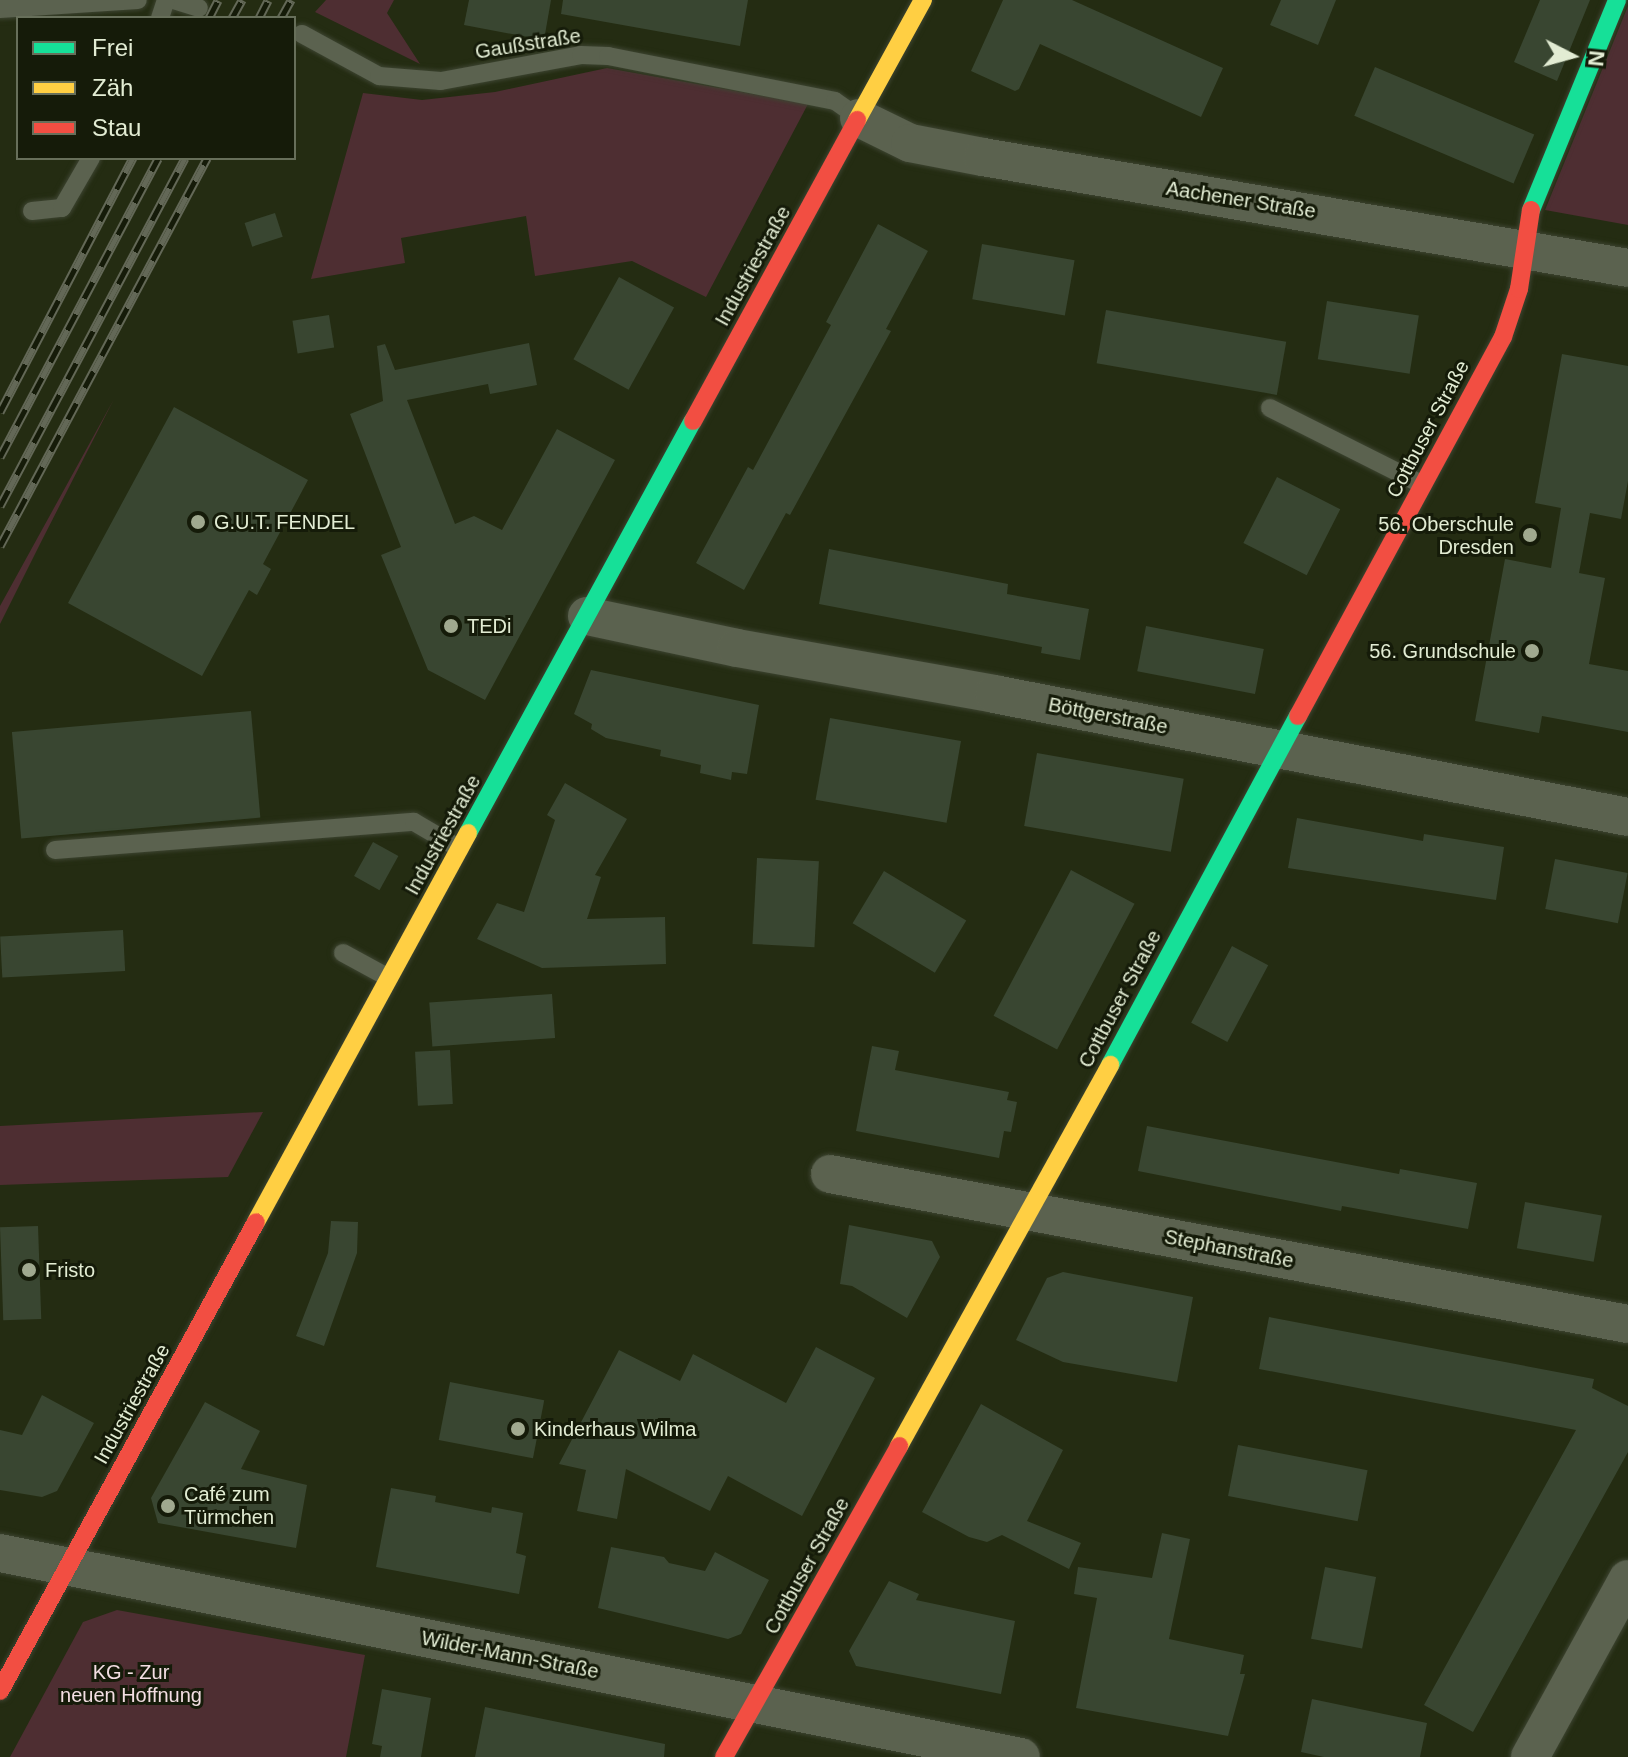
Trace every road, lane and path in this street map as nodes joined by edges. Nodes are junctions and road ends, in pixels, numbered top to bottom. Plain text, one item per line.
1 (138, 0) edge
2 (173, 0) edge
3 (923, 0) edge
4 (1617, 0) edge
5 (199, 8) dead end
6 (0, 9) edge
7 (302, 34) dead end
8 (859, 118) junction
9 (90, 160) edge
10 (32, 211) dead end
11 (1524, 249) junction
12 (1628, 268) edge
13 (1270, 408) dead end
14 (1423, 485) junction
15 (587, 616) junction
16 (1280, 750) junction
17 (1628, 817) edge
18 (460, 849) junction
19 (55, 850) dead end
20 (343, 953) dead end
21 (389, 978) junction
22 (830, 1174) dead end
23 (1031, 1211) junction
24 (1628, 1324) edge
25 (0, 1553) edge
26 (68, 1566) junction
27 (1628, 1579) edge
28 (0, 1691) edge
29 (755, 1705) junction
30 (724, 1757) edge
31 (1021, 1757) edge
32 (1530, 1757) edge

1 - 6 lane
2 - 5 lane
3 - 8 street, Industriestraße
4 - 11 street, Cottbuser Straße
7 - 8 lane, Gaußstraße
8 - 11 street, Aachener Straße
8 - 15 street, Industriestraße
9 - 10 lane
11 - 12 street, Aachener Straße
11 - 14 street, Cottbuser Straße
13 - 14 lane
14 - 16 street, Cottbuser Straße
15 - 16 street, Böttgerstraße
15 - 18 street, Industriestraße
16 - 17 street, Böttgerstraße
16 - 23 street, Cottbuser Straße
18 - 19 lane
18 - 21 street, Industriestraße
20 - 21 lane
21 - 26 street, Industriestraße
22 - 23 street, Stephanstraße
23 - 24 street, Stephanstraße
23 - 29 street, Cottbuser Straße
25 - 26 street, Wilder-Mann-Straße
26 - 28 street, Industriestraße
26 - 29 street, Wilder-Mann-Straße
27 - 32 street
29 - 30 street, Cottbuser Straße
29 - 31 street, Wilder-Mann-Straße

